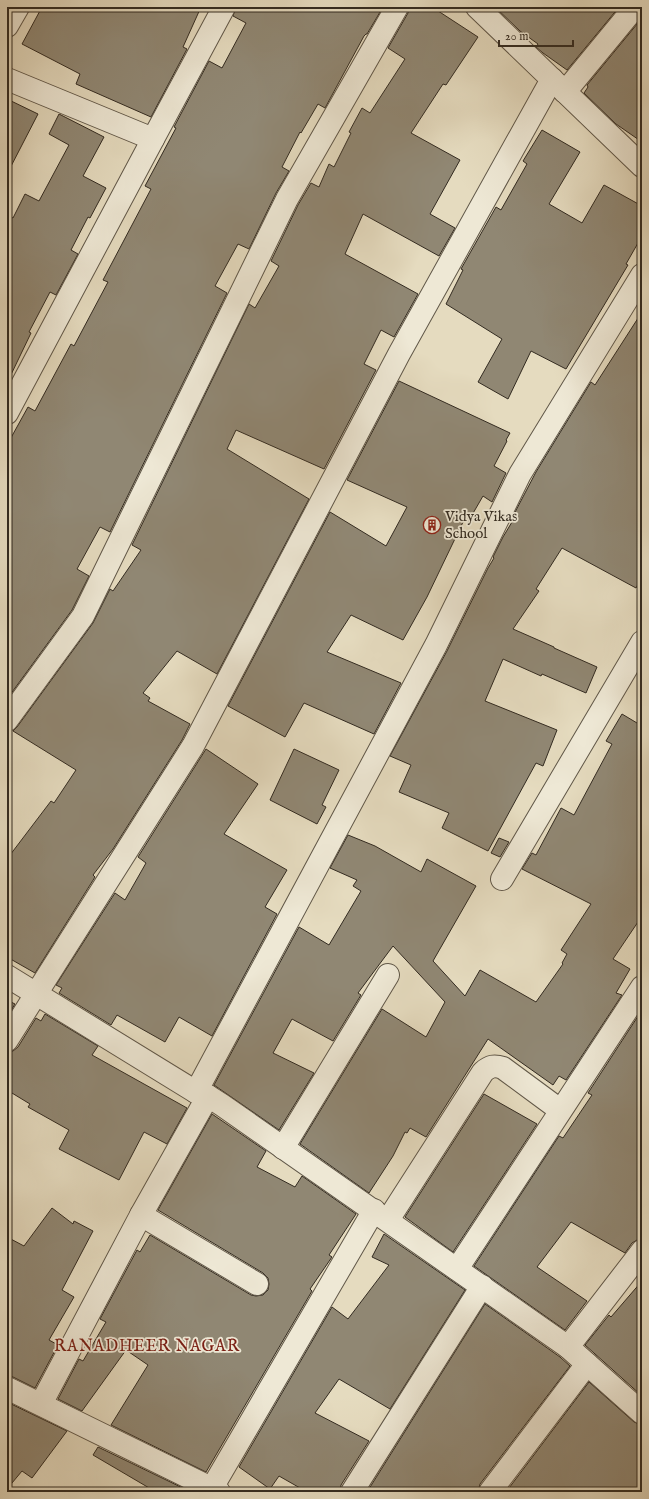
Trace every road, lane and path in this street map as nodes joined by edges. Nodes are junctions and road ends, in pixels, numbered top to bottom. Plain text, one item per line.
1 (18, 7) edge
2 (224, 7) edge
3 (398, 7) edge
4 (635, 7) edge
5 (485, 10) edge
6 (7, 26) edge
7 (7, 79) edge
8 (559, 86) junction
9 (153, 138) junction
10 (640, 159) edge
11 (642, 275) edge
12 (7, 413) edge
13 (642, 642) edge
14 (7, 720) edge
15 (502, 879) dead end
16 (388, 975) dead end
17 (7, 976) edge
18 (642, 987) edge
19 (37, 994) junction
20 (7, 1040) edge
21 (202, 1094) junction
22 (560, 1110) junction
23 (284, 1148) junction
24 (141, 1215) junction
25 (381, 1215) junction
26 (642, 1251) edge
27 (457, 1269) junction
28 (257, 1284) dead end
29 (482, 1286) junction
30 (568, 1347) junction
31 (588, 1364) junction
32 (7, 1388) edge
33 (41, 1404) junction
34 (642, 1413) edge
35 (215, 1490) edge
36 (352, 1492) edge
37 (490, 1492) edge

1 - 6 street
2 - 9 street
3 - 14 street
4 - 8 street
5 - 8 street
7 - 9 street
8 - 10 street
8 - 19 street
9 - 12 street
11 - 21 street
13 - 15 street
16 - 23 street
17 - 19 street
18 - 22 street
19 - 20 street
19 - 21 street
21 - 23 street
21 - 24 street
22 - 25 street
22 - 27 street
23 - 25 street
24 - 28 street
24 - 33 street
25 - 27 street
25 - 35 street
26 - 30 street
27 - 29 street
29 - 30 street
29 - 36 street
30 - 31 street
31 - 34 street
31 - 37 street
32 - 33 street
33 - 35 street

